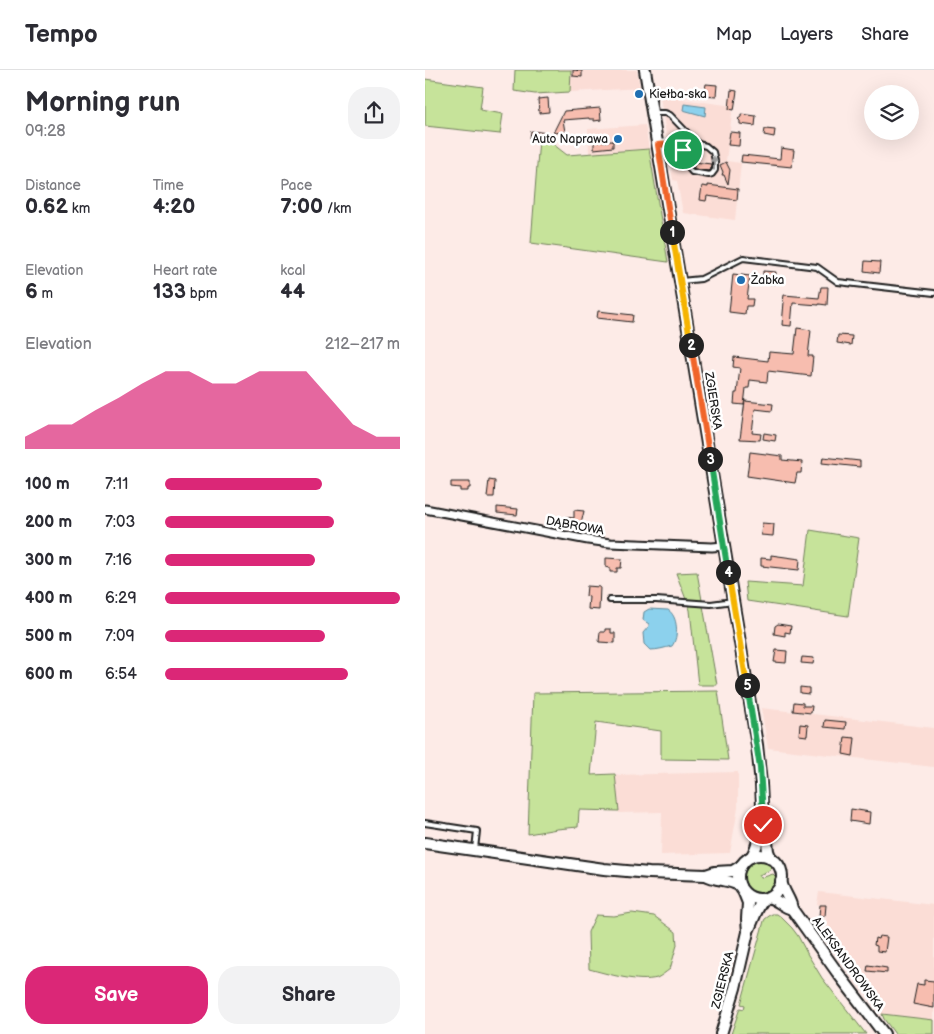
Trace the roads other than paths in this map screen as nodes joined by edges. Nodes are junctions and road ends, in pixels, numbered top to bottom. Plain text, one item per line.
1 (645, 70) edge
2 (653, 112) junction
3 (698, 144) junction
4 (658, 145) junction
5 (683, 150) junction
6 (681, 281) junction
7 (934, 293) edge
8 (425, 509) edge
9 (724, 546) junction
10 (610, 600) dead end
11 (733, 601) junction
12 (425, 823) edge
13 (763, 825) junction
14 (425, 843) edge
15 (475, 851) junction
16 (751, 857) junction
17 (771, 859) junction
18 (741, 866) junction
19 (705, 875) junction
20 (781, 881) junction
21 (742, 890) junction
22 (766, 898) junction
23 (792, 909) junction
24 (747, 932) junction
25 (721, 1034) edge
26 (883, 1034) edge

1 - 2 main road, ZGIERSKA
2 - 3 lane
2 - 4 main road, ZGIERSKA
3 - 5 lane
5 -> 3 lane
4 - 5 lane
4 - 6 main road, ZGIERSKA
6 - 7 lane
6 - 9 main road, ZGIERSKA
8 - 9 street, DĄBROWA
9 - 11 main road, ZGIERSKA
10 - 11 lane
11 - 13 main road, ZGIERSKA
12 - 15 lane
13 - 16 main road, ZGIERSKA
13 - 17 main road, ZGIERSKA
14 - 15 main road
15 - 19 main road
16 - 17 main road
16 - 18 main road
17 - 20 main road
18 - 19 main road
18 - 21 main road
19 - 21 main road
20 - 22 main road
20 - 23 main road, ALEKSANDROWSKA
21 - 22 main road
21 - 24 main road, ZGIERSKA
22 - 23 main road, ALEKSANDROWSKA
22 - 24 main road, ZGIERSKA
23 - 26 main road, ALEKSANDROWSKA
24 - 25 main road, ZGIERSKA

